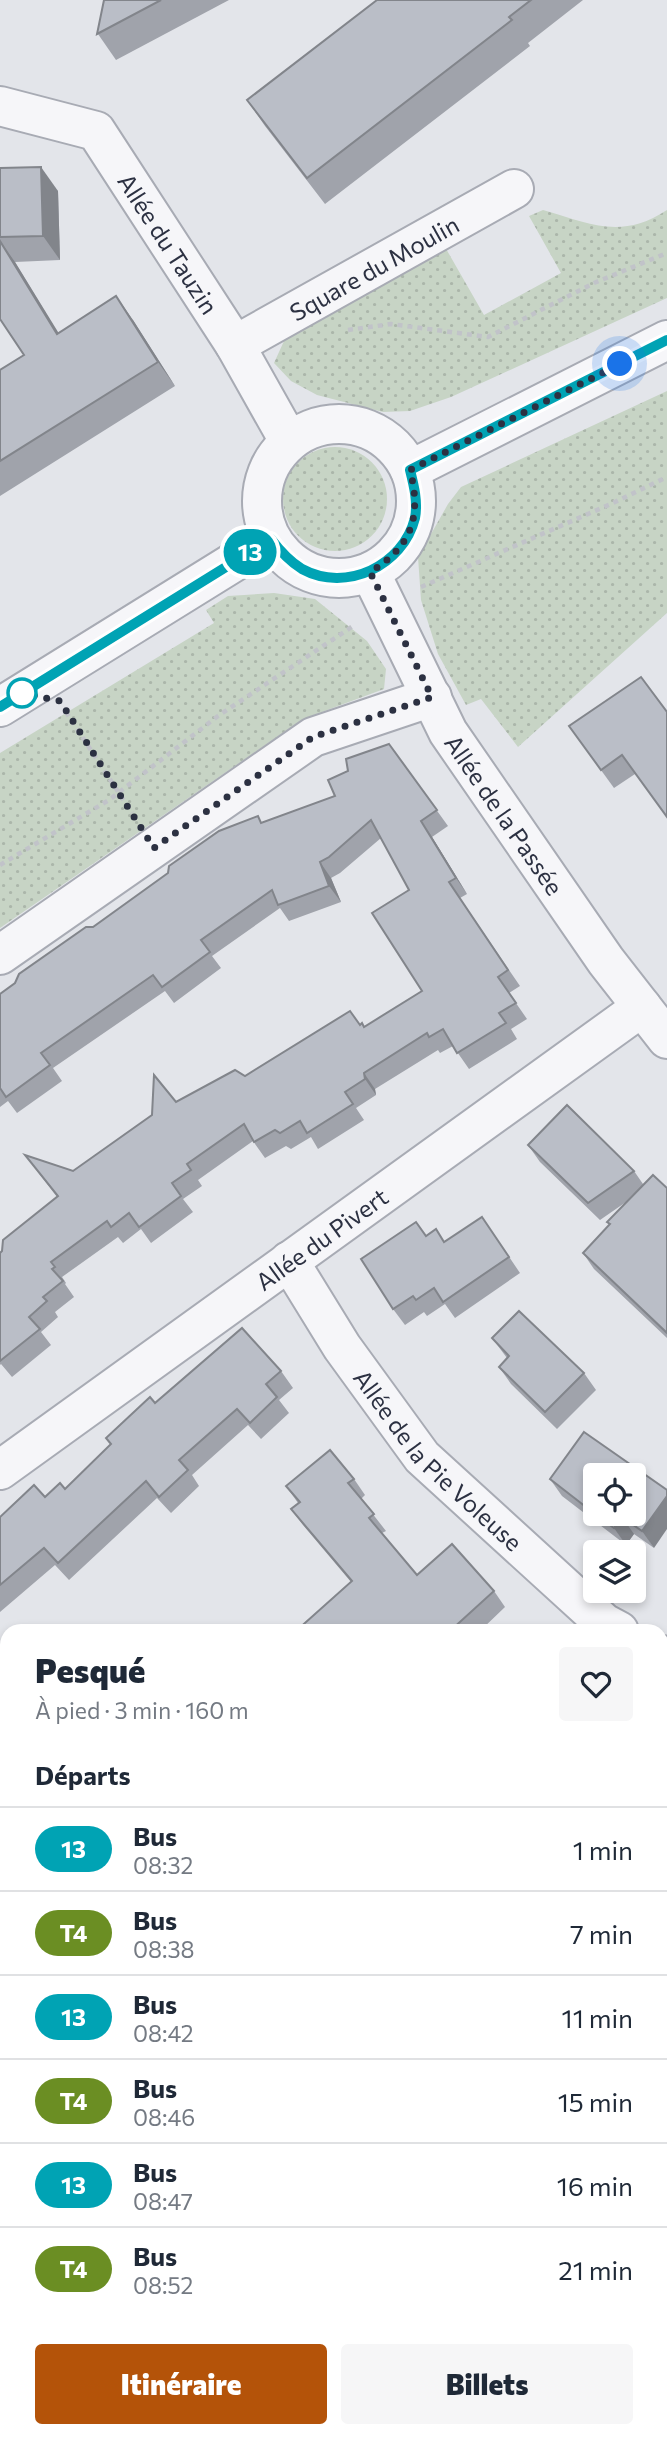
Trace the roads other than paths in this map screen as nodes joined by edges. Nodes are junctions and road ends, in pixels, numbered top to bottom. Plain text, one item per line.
1 (0, 106) edge
2 (514, 189) dead end
3 (667, 340) edge
4 (235, 345) junction
5 (289, 441) junction
6 (410, 470) junction
7 (271, 539) junction
8 (370, 572) junction
9 (432, 697) junction
10 (0, 707) edge
11 (0, 955) edge
12 (642, 1007) junction
13 (667, 1039) edge
14 (289, 1261) junction
15 (0, 1470) edge
16 (602, 1624) edge

1 - 4 street, Allée du Tauzin
2 - 4 street, Square du Moulin
3 - 6 street
4 - 5 street, Allée du Tauzin
5 - 6 street
5 - 7 street
6 - 8 street
7 - 8 street
7 - 10 street
8 - 9 street, Allée de la Passée
9 - 11 street
9 - 12 street, Allée de la Passée
12 - 13 street, Allée de la Passée
12 - 14 street, Allée du Pivert
14 - 15 street, Allée du Pivert
14 - 16 street, Allée de la Pie Voleuse

